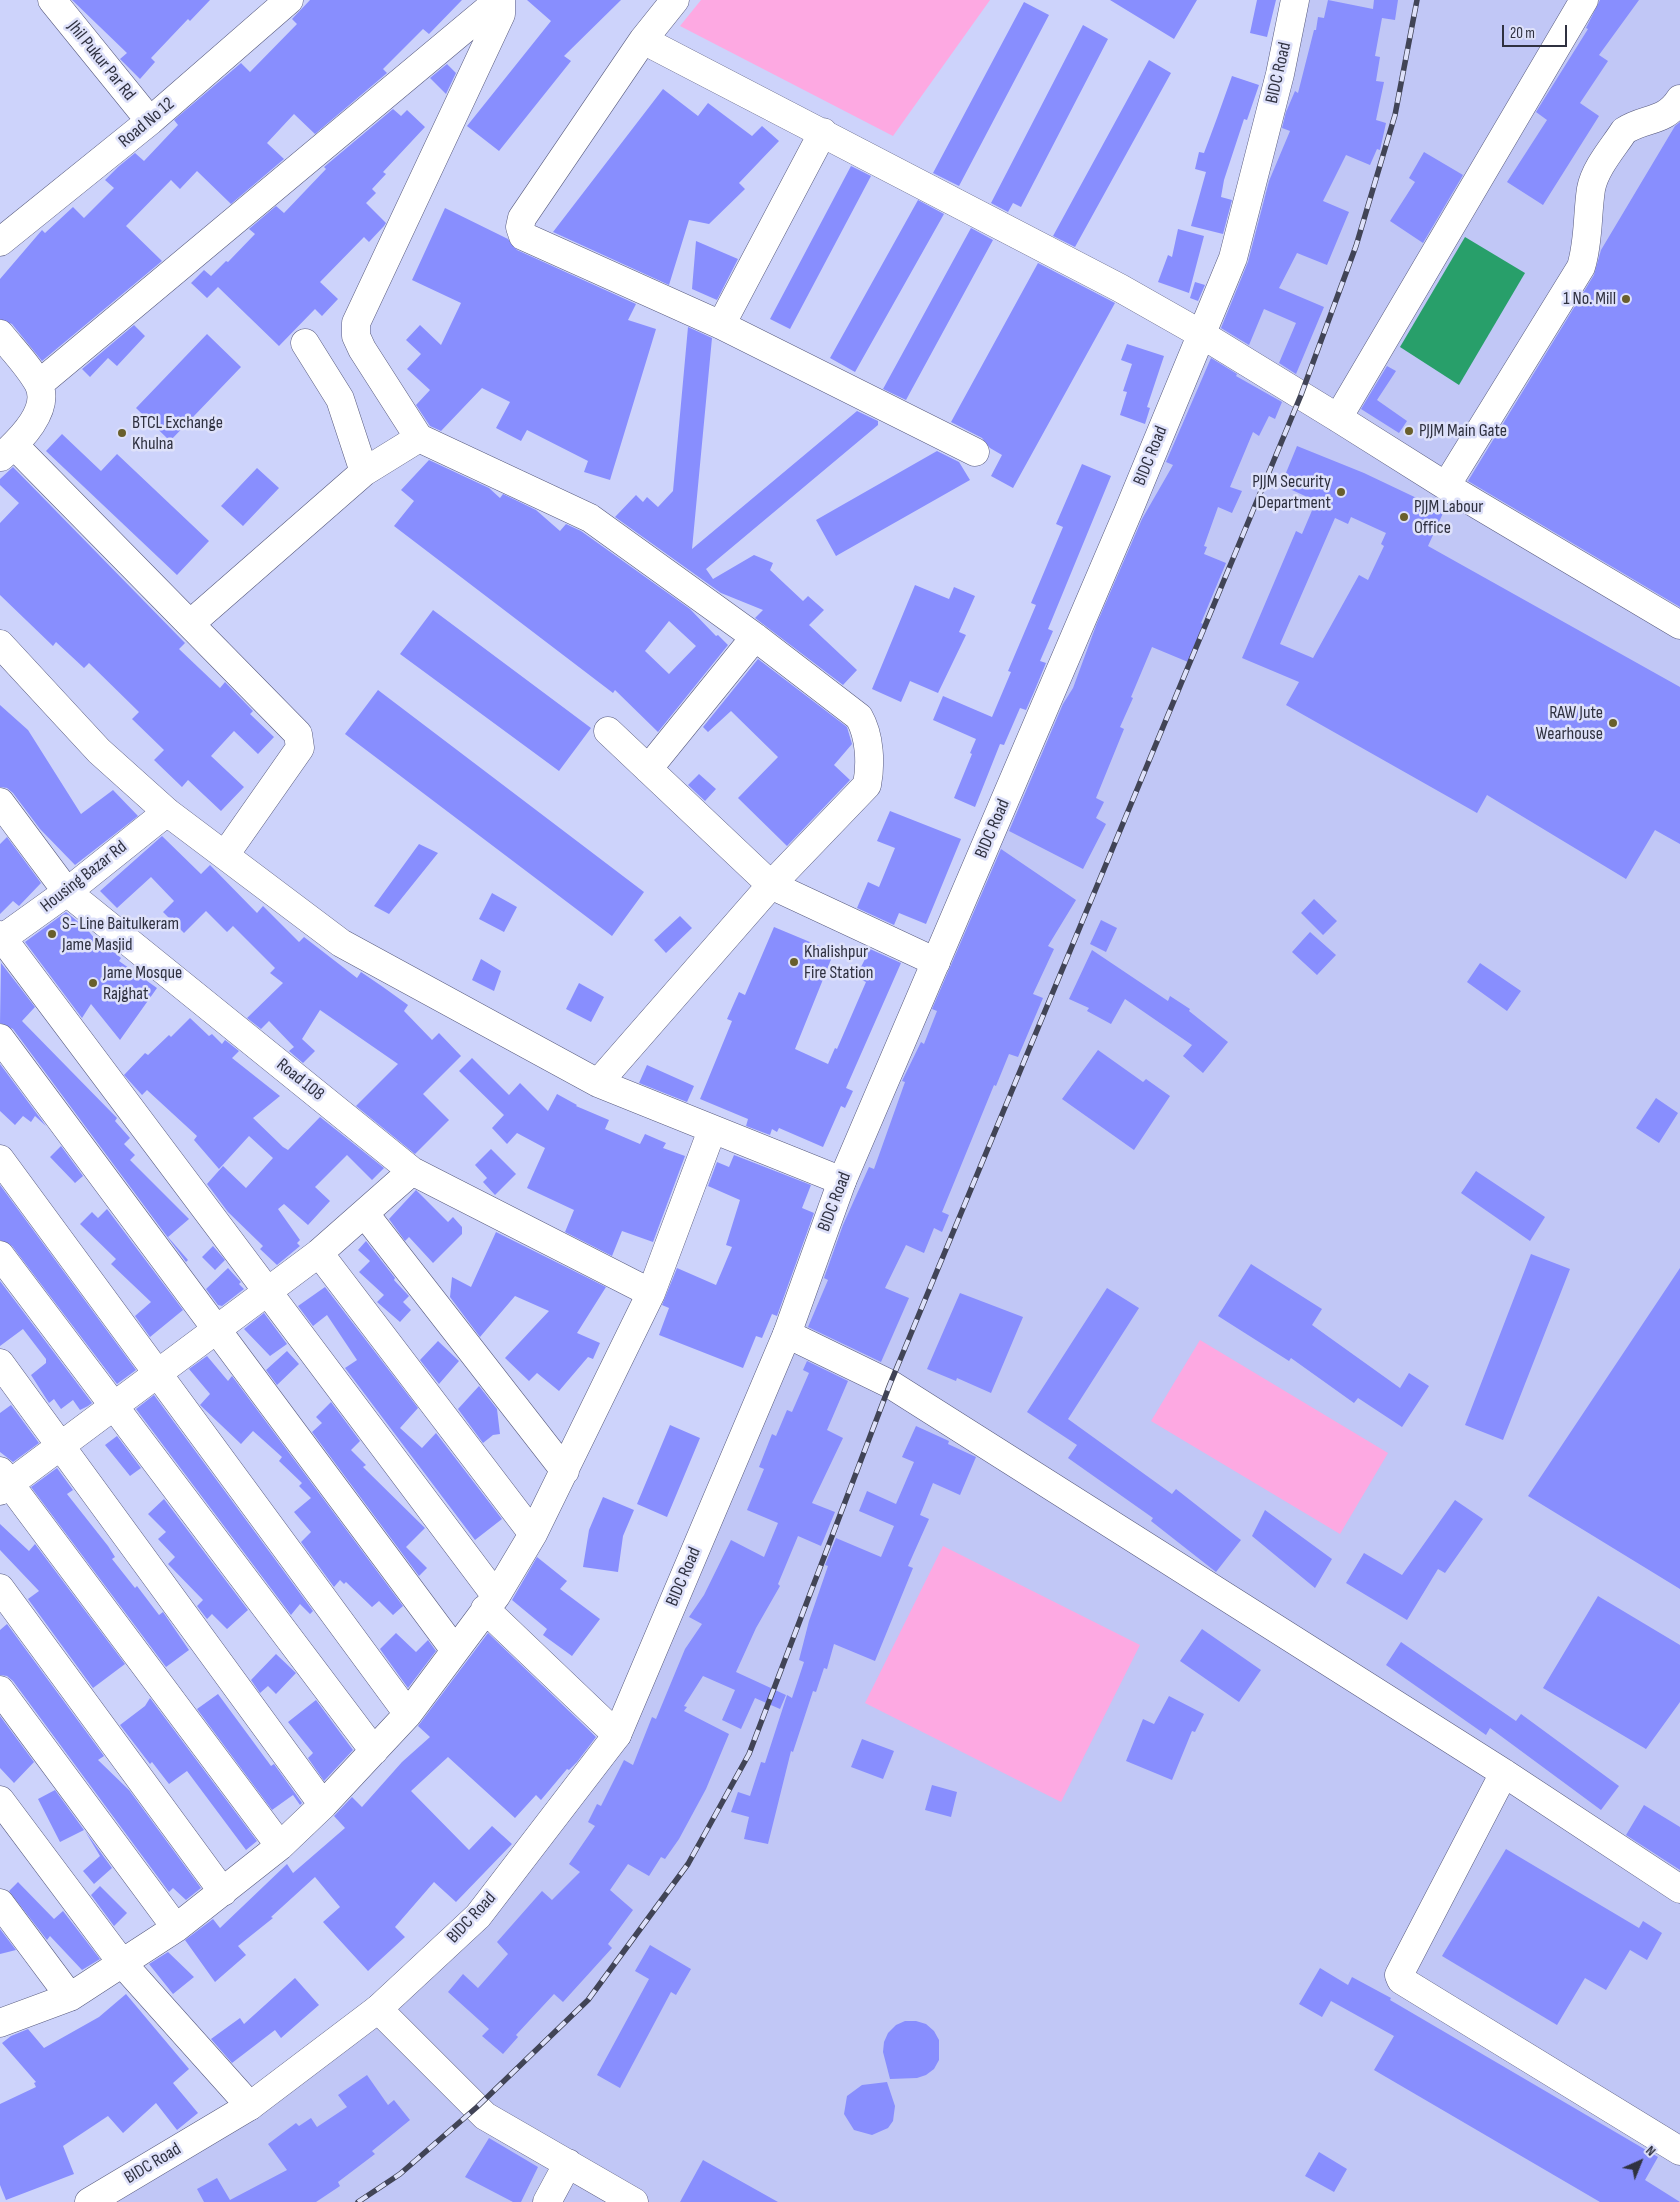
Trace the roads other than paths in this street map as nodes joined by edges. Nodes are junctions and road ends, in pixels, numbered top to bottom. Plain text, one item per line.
1 (52, 0) edge
2 (289, 0) edge
3 (676, 0) edge
4 (1295, 0) edge
5 (1584, 0) edge
6 (500, 1) edge
7 (643, 40) junction
8 (1680, 99) edge
9 (150, 121) junction
10 (823, 132) junction
11 (0, 242) edge
12 (721, 325) junction
13 (0, 334) edge
14 (1201, 334) junction
15 (305, 344) dead end
16 (39, 384) junction
17 (1338, 418) junction
18 (418, 438) junction
19 (7, 451) edge
20 (975, 452) dead end
21 (364, 472) junction
22 (1446, 486) junction
23 (190, 624) junction
24 (1680, 625) edge
25 (755, 637) junction
26 (0, 644) edge
27 (608, 731) dead end
28 (648, 769) junction
29 (0, 802) edge
30 (167, 812) junction
31 (225, 855) junction
32 (771, 885) junction
33 (67, 892) junction
34 (1, 938) edge
35 (936, 962) junction
36 (0, 1038) edge
37 (598, 1083) junction
38 (712, 1130) junction
39 (0, 1159) edge
40 (412, 1171) junction
41 (842, 1181) junction
42 (365, 1214) junction
43 (319, 1253) junction
44 (0, 1255) edge
45 (268, 1291) junction
46 (651, 1293) junction
47 (217, 1329) junction
48 (787, 1334) junction
49 (0, 1362) edge
50 (159, 1373) junction
51 (115, 1406) junction
52 (61, 1446) junction
53 (565, 1471) junction
54 (3, 1482) edge
55 (533, 1534) junction
56 (0, 1588) edge
57 (490, 1603) junction
58 (454, 1649) junction
59 (0, 1690) edge
60 (408, 1714) junction
61 (617, 1735) junction
62 (374, 1751) junction
63 (1504, 1773) junction
64 (0, 1800) edge
65 (323, 1805) junction
66 (280, 1846) junction
67 (1680, 1889) edge
68 (223, 1892) junction
69 (0, 1903) edge
70 (176, 1928) junction
71 (122, 1962) junction
72 (70, 1997) junction
73 (378, 2009) junction
74 (2, 2020) edge
75 (250, 2106) junction
76 (1680, 2151) edge
77 (568, 2163) junction
78 (89, 2202) edge
79 (547, 2202) edge
80 (634, 2202) edge

1 - 9 street, Jhil Pukur Par Rd
2 - 9 street, Road No 12
3 - 7 street
4 - 14 street, BIDC Road
5 - 17 street
6 - 16 street
6 - 18 street
7 - 10 street
7 - 12 street
8 - 22 street
9 - 11 street, Road No 12
10 - 12 street
10 - 14 street
12 - 20 street
13 - 16 street
14 - 17 street
14 - 35 street, BIDC Road
15 - 21 street
16 - 19 street
17 - 22 street
18 - 21 street
18 - 25 street
19 - 23 street
21 - 23 street
22 - 24 street
23 - 31 street
25 - 28 street
25 - 32 street
26 - 30 street
27 - 28 street
28 - 32 street
29 - 33 street, Road 108
30 - 31 street
30 - 33 street, Housing Bazar Rd
31 - 37 street
32 - 35 street
32 - 37 street
33 - 34 street, Housing Bazar Rd
33 - 40 street, Road 108
34 - 45 street
35 - 41 street, BIDC Road
36 - 47 street
37 - 38 street
38 - 41 street
38 - 46 street
39 - 50 street
40 - 42 street
40 - 46 street, Road 108
41 - 48 street, BIDC Road
42 - 43 street
42 - 53 street
43 - 45 street
43 - 55 street
44 - 51 street
45 - 47 street
45 - 57 street
46 - 53 street
47 - 50 street
47 - 58 street
48 - 61 street, BIDC Road
48 - 63 street
49 - 52 street
50 - 51 street
50 - 60 street
51 - 52 street
51 - 62 street
52 - 54 street
52 - 65 street
53 - 55 street
54 - 66 street
55 - 57 street
56 - 68 street
57 - 58 street
57 - 61 street
58 - 60 street
59 - 70 street
60 - 62 street
61 - 73 street, BIDC Road
62 - 65 street
63 - 67 street
63 - 76 street
64 - 71 street
65 - 66 street
66 - 68 street
68 - 70 street
69 - 72 street
70 - 71 street
71 - 72 street
71 - 75 street
72 - 74 street
73 - 75 street, BIDC Road
73 - 77 street
75 - 78 street, BIDC Road
77 - 79 street
77 - 80 street

